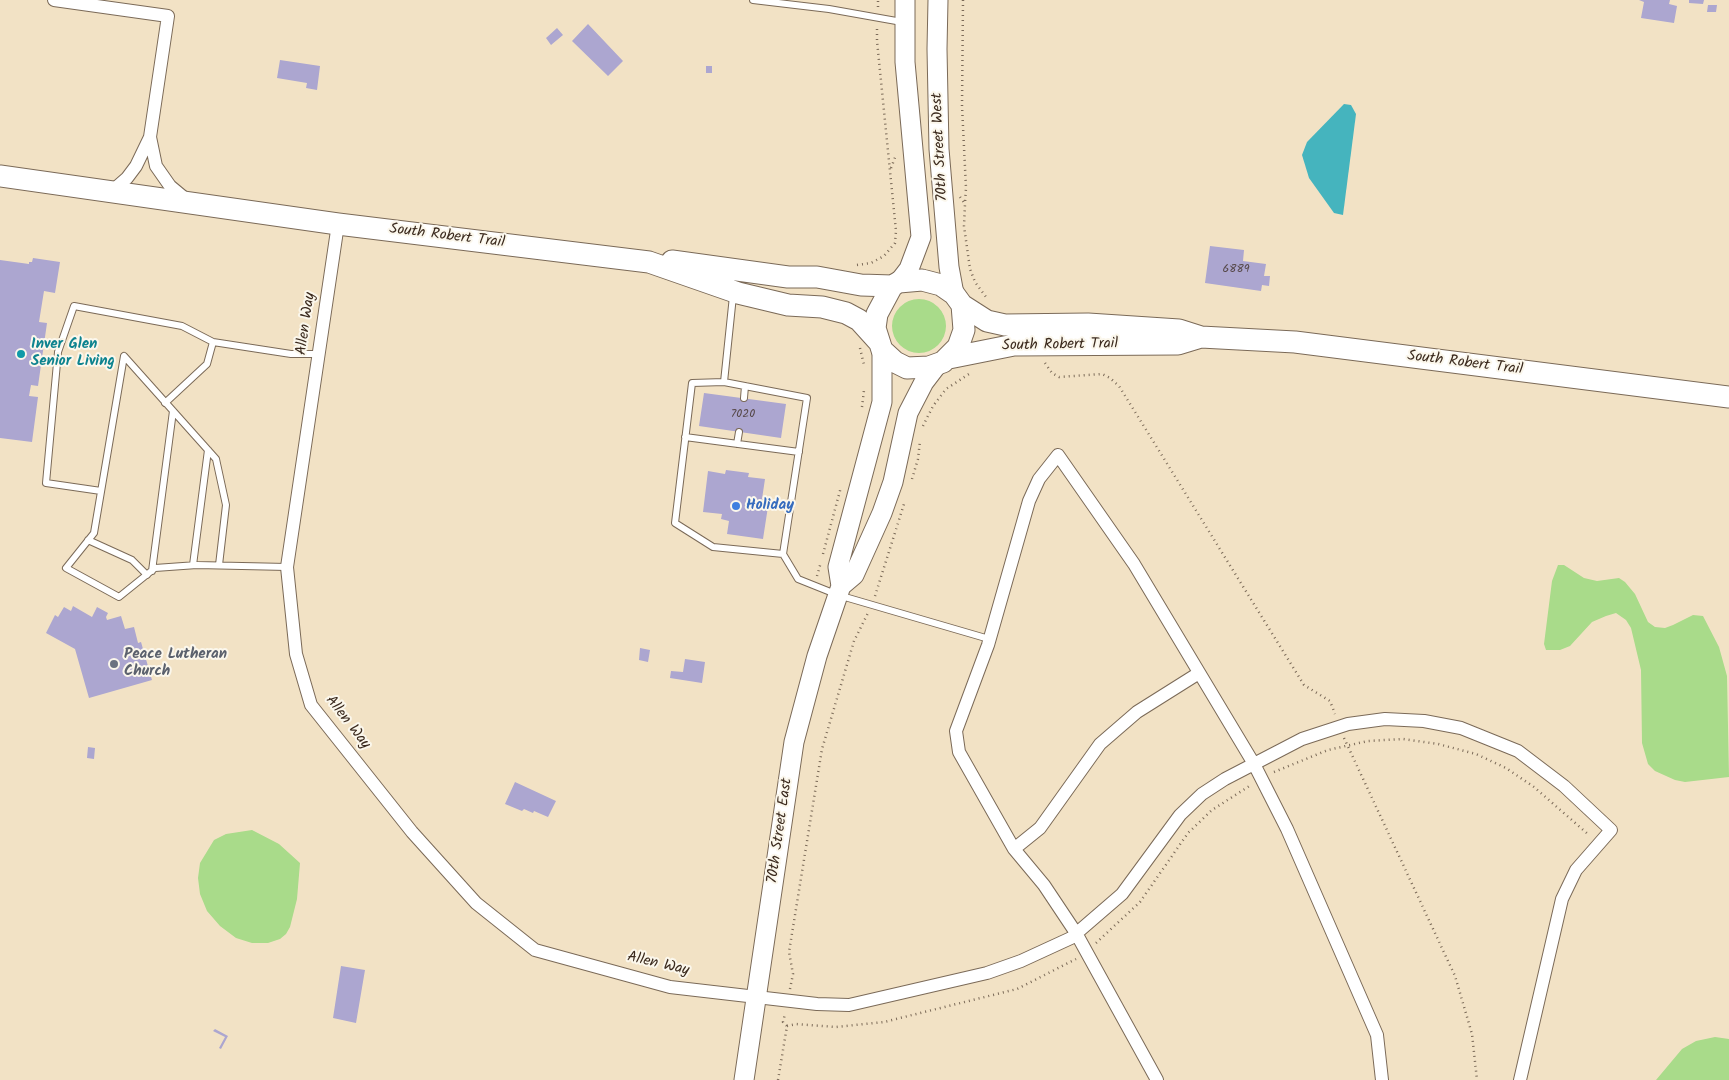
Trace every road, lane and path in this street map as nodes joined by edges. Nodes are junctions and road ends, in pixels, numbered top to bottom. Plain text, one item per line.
1 (54, 0) edge
2 (753, 0) edge
3 (878, 0) edge
4 (905, 0) edge
5 (938, 0) edge
6 (963, 0) edge
7 (878, 18) junction
8 (903, 22) junction
9 (150, 137) junction
10 (0, 176) edge
11 (111, 192) junction
12 (191, 203) junction
13 (965, 204) dead end
14 (338, 224) junction
15 (967, 250) dead end
16 (851, 266) dead end
17 (736, 281) junction
18 (896, 284) junction
19 (958, 300) junction
20 (989, 301) dead end
21 (1200, 337) junction
22 (213, 342) junction
23 (873, 345) junction
24 (319, 354) junction
25 (1042, 358) dead end
26 (943, 361) junction
27 (978, 368) dead end
28 (864, 369) dead end
29 (724, 382) junction
30 (865, 383) dead end
31 (745, 386) junction
32 (1729, 397) edge
33 (744, 398) dead end
34 (165, 402) junction
35 (173, 411) junction
36 (861, 412) dead end
37 (921, 430) dead end
38 (738, 432) dead end
39 (685, 437) junction
40 (920, 439) dead end
41 (737, 444) junction
42 (208, 450) junction
43 (799, 452) junction
44 (842, 481) dead end
45 (910, 485) dead end
46 (101, 491) junction
47 (905, 503) dead end
48 (88, 540) junction
49 (783, 554) junction
50 (192, 565) junction
51 (219, 565) junction
52 (287, 567) junction
53 (150, 573) junction
54 (815, 586) junction
55 (839, 591) junction
56 (872, 605) junction
57 (989, 639) junction
58 (1199, 673) junction
59 (1339, 726) junction
60 (1347, 746) junction
61 (1254, 764) junction
62 (1262, 779) junction
63 (1599, 843) junction
64 (1014, 850) junction
65 (1076, 933) junction
66 (1086, 950) junction
67 (756, 998) junction
68 (788, 1001) junction
69 (787, 1026) junction
70 (744, 1080) edge
71 (778, 1080) edge
72 (1156, 1080) edge
73 (1382, 1080) edge
74 (1477, 1080) edge
75 (1520, 1080) edge

1 - 9 street
2 - 7 lane
3 - 7 path
4 - 8 main road, 70th Street West
5 - 19 main road, 70th Street West
6 - 13 path
7 - 8 lane
7 - 16 path
8 - 18 main road, 70th Street West
9 - 11 street
9 - 12 street
10 - 11 main road, South Robert Trail
11 - 12 main road, South Robert Trail
12 - 14 main road, South Robert Trail
14 - 17 main road, South Robert Trail
14 - 24 street, Allen Way
15 - 20 path
17 - 18 main road
17 - 23 main road, South Robert Trail
17 - 29 lane
18 - 19 main road
18 - 23 main road
19 - 21 main road, South Robert Trail
19 - 26 main road
21 - 26 main road, South Robert Trail
21 - 32 main road, South Robert Trail
22 - 24 lane
22 - 34 lane
22 - 46 lane
23 - 26 main road
23 - 28 path
23 - 55 main road, 70th Street East
24 - 52 street, Allen Way
25 - 59 path
26 - 55 main road, 70th Street East
27 - 37 path
29 - 31 lane
29 - 39 lane
30 - 36 path
31 - 33 lane
31 - 43 lane
34 - 35 lane
34 - 46 lane
35 - 42 lane
35 - 53 lane
38 - 41 lane
39 - 41 lane
39 - 49 lane
40 - 45 path
41 - 43 lane
42 - 50 lane
42 - 51 lane
43 - 49 lane
44 - 54 path
46 - 48 lane
47 - 56 path
48 - 53 lane
48 - 53 lane
49 - 54 lane
50 - 51 lane
50 - 53 lane
51 - 52 lane
52 - 67 street, Allen Way
54 - 55 lane
55 - 56 lane
55 - 67 main road, 70th Street East
56 - 57 lane
56 - 68 path
57 - 58 street
57 - 64 street
58 - 61 street
58 - 64 street
59 - 60 path
59 - 61 street, Allen Way
59 - 63 street, Allen Way
60 - 62 path
60 - 63 path
60 - 74 path
61 - 62 street
61 - 65 street, Allen Way
62 - 66 path
62 - 73 street
63 - 75 street
64 - 65 street
65 - 66 street
65 - 68 street, Allen Way
66 - 69 path
66 - 72 street
67 - 68 street, Allen Way
67 - 70 main road, 70th Street East
68 - 69 path
69 - 71 path

